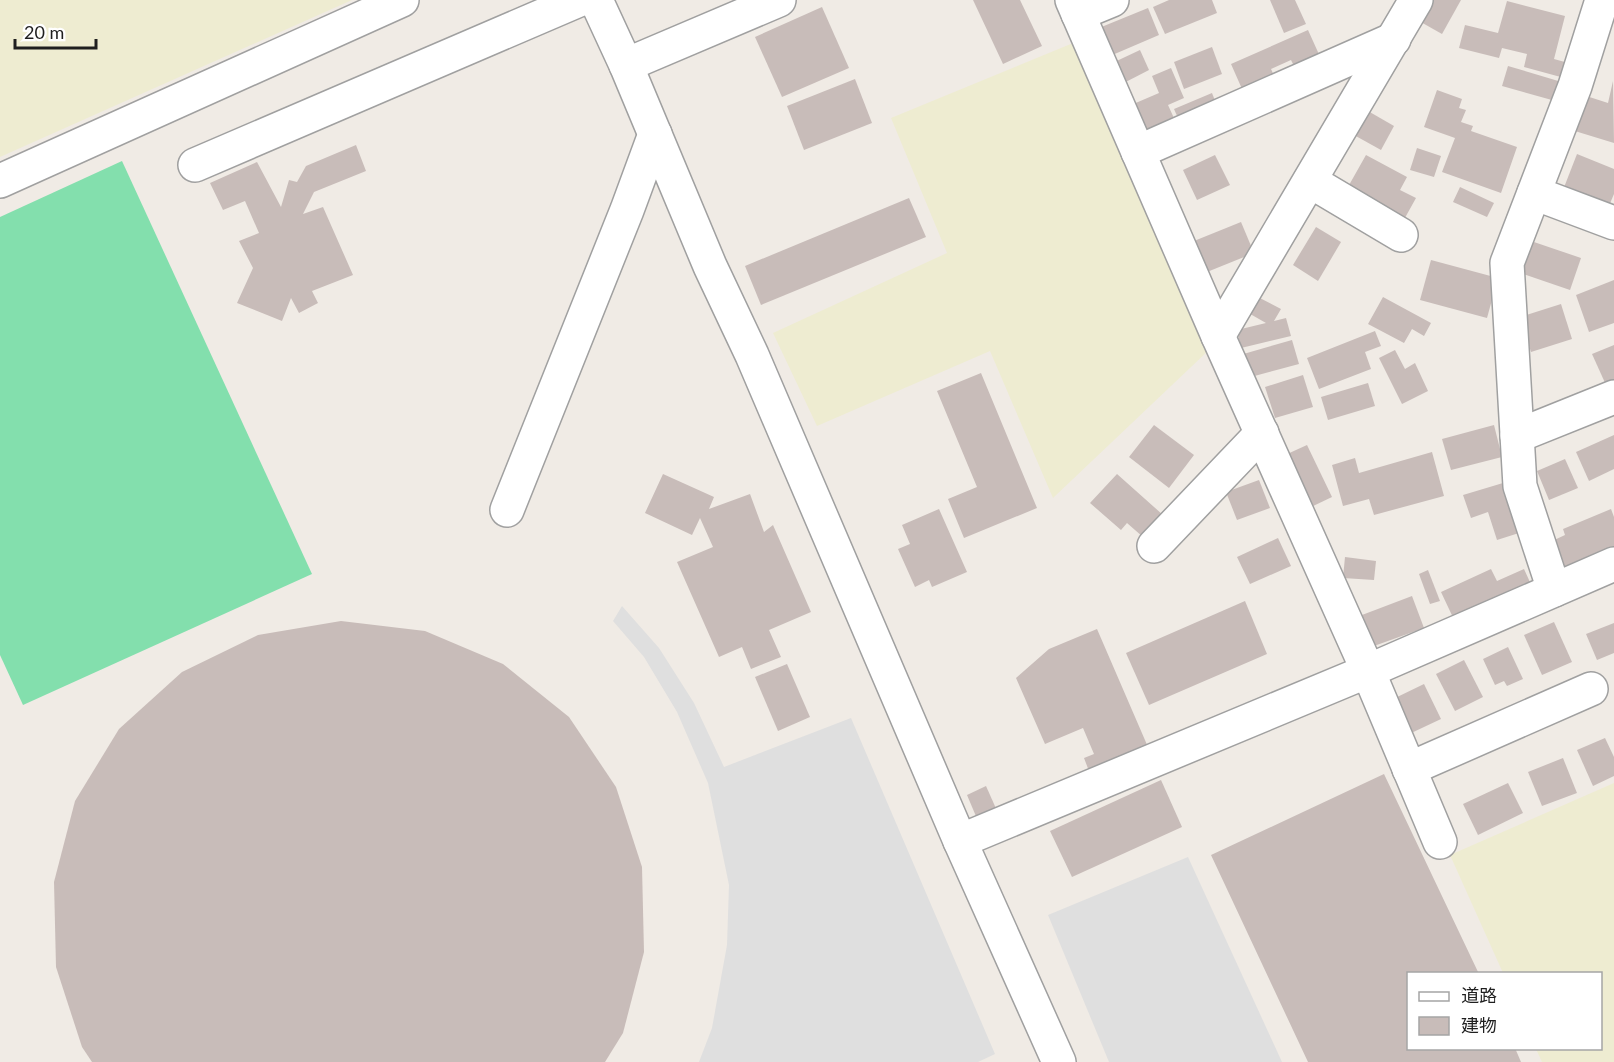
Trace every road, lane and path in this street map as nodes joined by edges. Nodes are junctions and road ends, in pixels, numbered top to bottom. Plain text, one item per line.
1 (402, 0) edge
2 (579, 0) edge
3 (596, 0) edge
4 (779, 0) edge
5 (1112, 0) edge
6 (1416, 0) edge
7 (1602, 0) edge
8 (1075, 7) edge
9 (1394, 39) junction
10 (626, 65) junction
11 (655, 134) junction
12 (1138, 152) junction
13 (195, 165) dead end
14 (0, 181) edge
15 (1310, 181) junction
16 (1534, 193) junction
17 (1614, 223) edge
18 (1401, 235) dead end
19 (1218, 336) junction
20 (1614, 397) edge
21 (1262, 433) junction
22 (1517, 436) junction
23 (507, 510) dead end
24 (1154, 546) dead end
25 (1614, 564) edge
26 (1554, 590) junction
27 (1368, 671) junction
28 (1590, 689) dead end
29 (1409, 769) junction
30 (960, 841) junction
31 (1440, 842) dead end
32 (1059, 1062) edge

1 - 14 street
2 - 13 street
3 - 10 street
4 - 10 street
5 - 8 street
6 - 9 street
7 - 16 street
8 - 12 street
9 - 12 street
9 - 15 street
10 - 11 street
11 - 23 street
11 - 30 street
12 - 19 street
15 - 18 street
15 - 19 street
16 - 17 street
16 - 22 street
19 - 21 street
20 - 22 street
21 - 24 street
21 - 27 street
22 - 26 street
25 - 26 street
26 - 27 street
27 - 29 street
27 - 30 street
28 - 29 street
29 - 31 street
30 - 32 street

